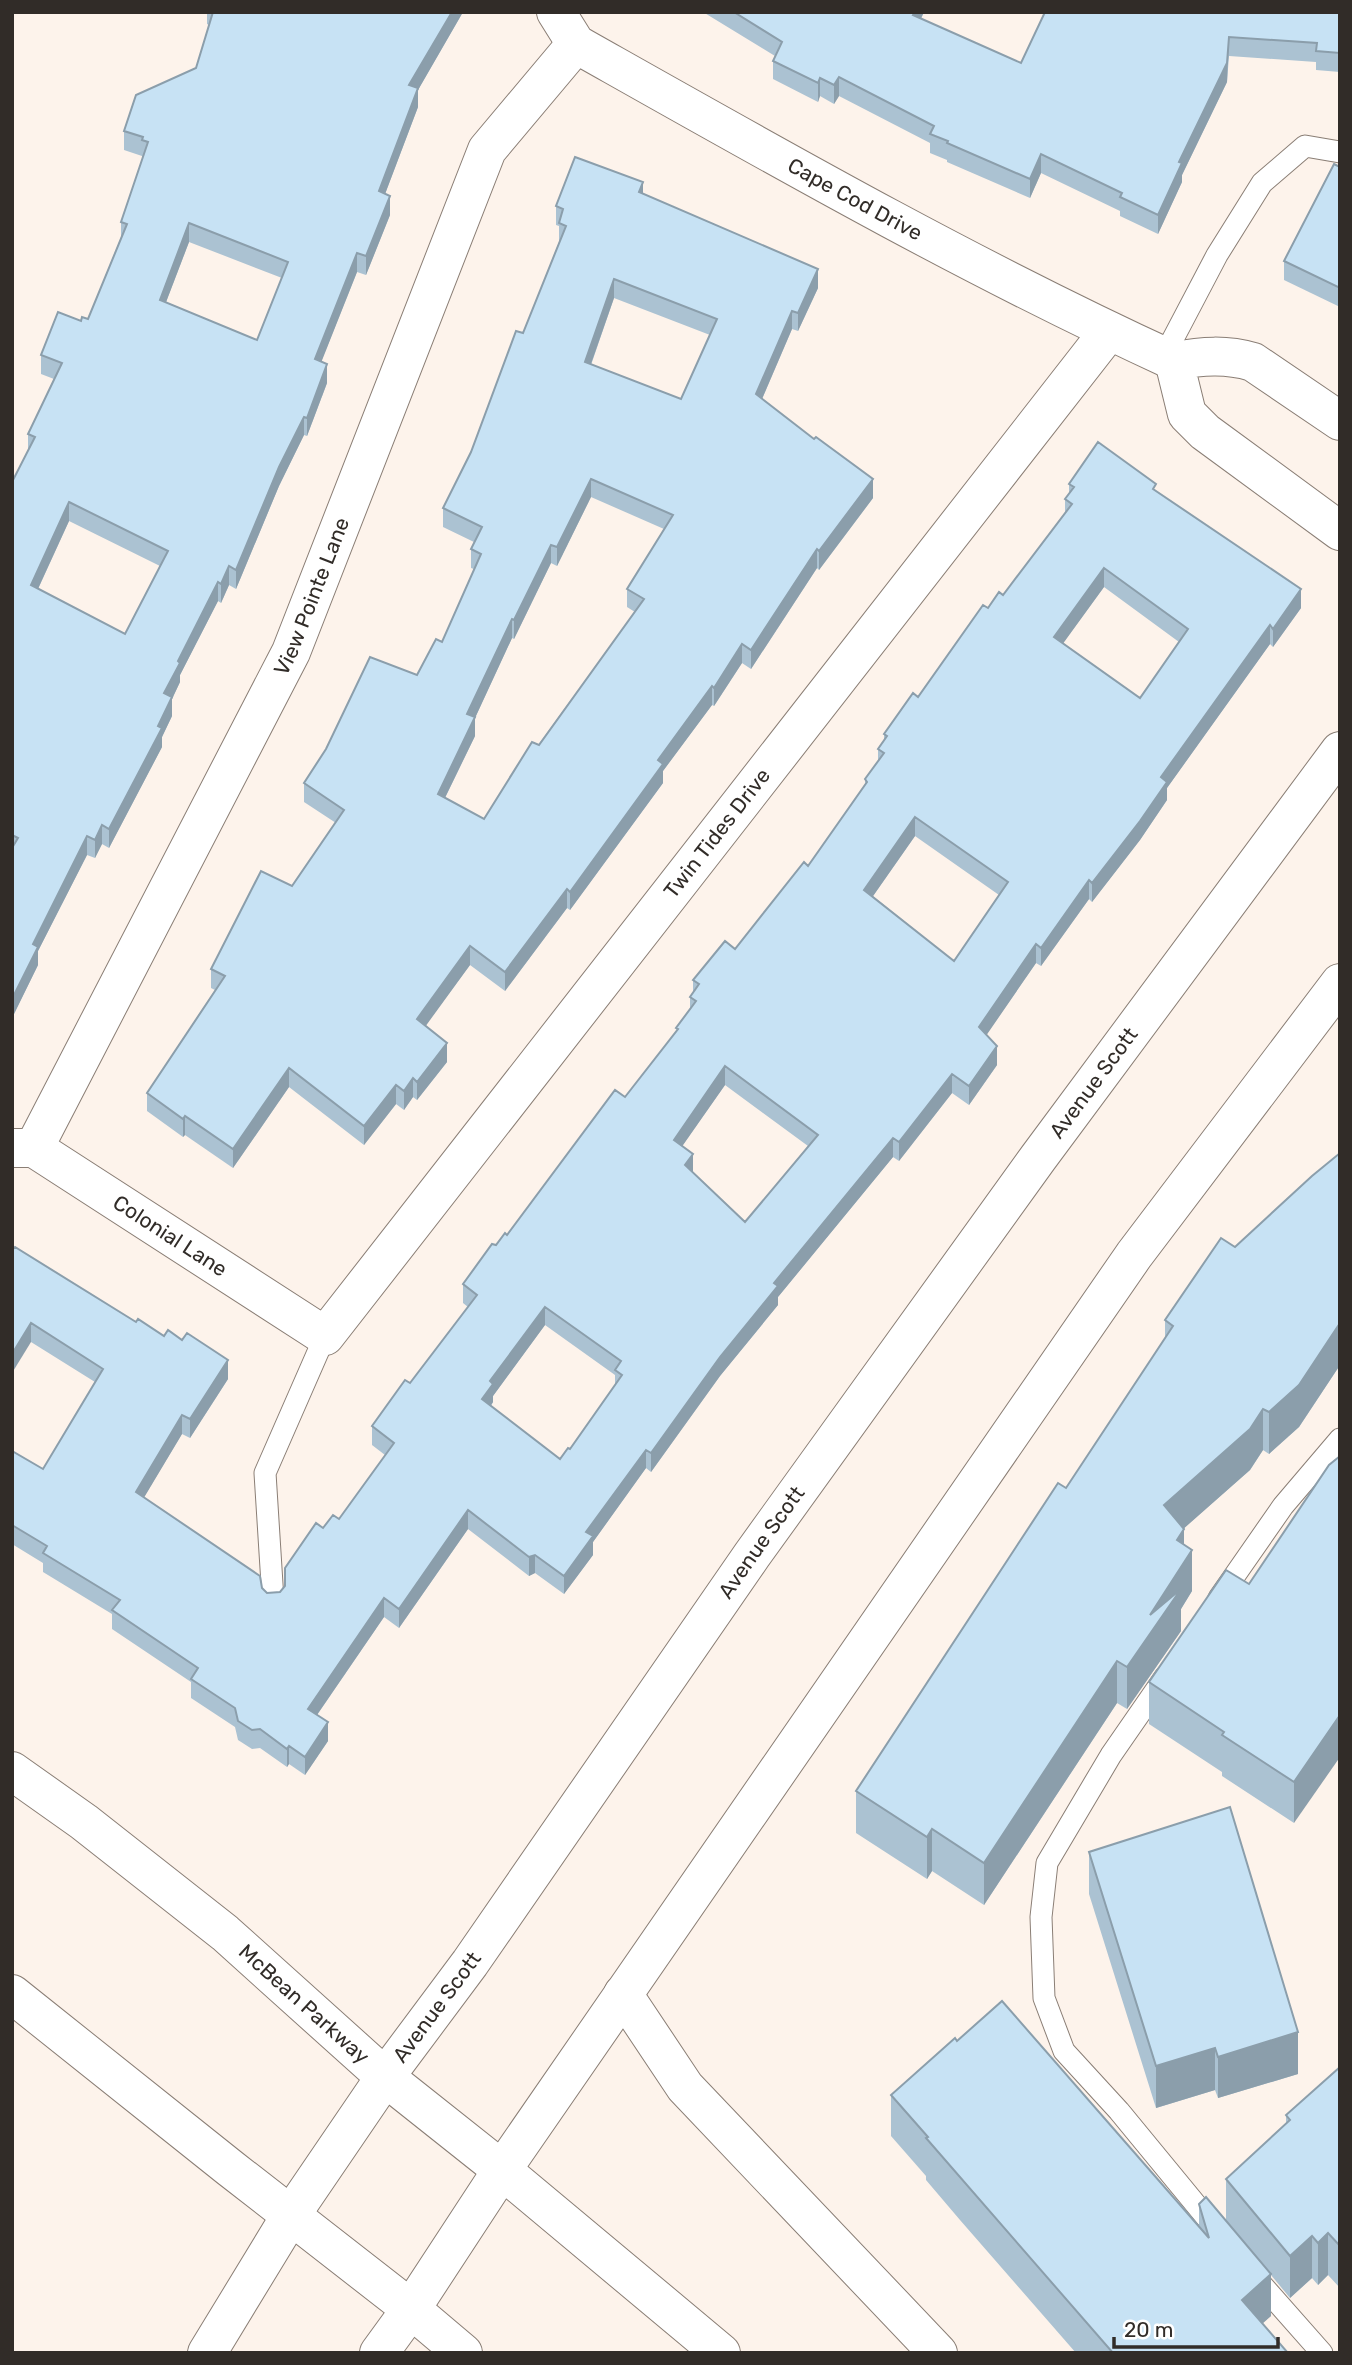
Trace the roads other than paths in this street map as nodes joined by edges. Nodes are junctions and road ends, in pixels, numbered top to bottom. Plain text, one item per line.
1 (556, 12) edge
2 (576, 44) junction
3 (1340, 152) edge
4 (1109, 331) junction
5 (1169, 358) junction
6 (1340, 421) edge
7 (1340, 531) edge
8 (1340, 751) edge
9 (1340, 984) edge
10 (23, 1148) edge
11 (325, 1336) junction
12 (1340, 1439) edge
13 (273, 1600) edge
14 (1208, 1615) edge
15 (1178, 1658) edge
16 (12, 1771) edge
17 (12, 1994) edge
18 (623, 1994) junction
19 (386, 2077) junction
20 (502, 2170) junction
21 (290, 2215) junction
22 (1225, 2241) edge
23 (1242, 2262) edge
24 (411, 2309) junction
25 (207, 2353) edge
26 (379, 2353) edge
27 (463, 2353) edge
28 (721, 2353) edge
29 (938, 2353) edge
30 (1322, 2353) edge

1 - 2 main road, Cape Cod Drive
2 - 4 main road, Cape Cod Drive
2 - 10 main road, View Pointe Lane
3 - 5 lane
4 - 5 main road, Cape Cod Drive
4 - 11 main road, Twin Tides Drive
5 - 6 main road
5 - 7 main road
8 - 19 main road, Avenue Scott
9 - 18 main road
10 - 11 main road, Colonial Lane
11 - 13 lane
12 - 14 lane
15 - 22 lane
16 - 19 main road, McBean Parkway
17 - 21 main road
18 - 20 main road
18 - 29 main road
19 - 20 main road, McBean Parkway
19 - 21 main road, Avenue Scott
20 - 24 main road
20 - 28 main road, McBean Parkway
21 - 24 main road
21 - 25 main road, Avenue Scott
23 - 30 lane
24 - 26 main road
24 - 27 main road

